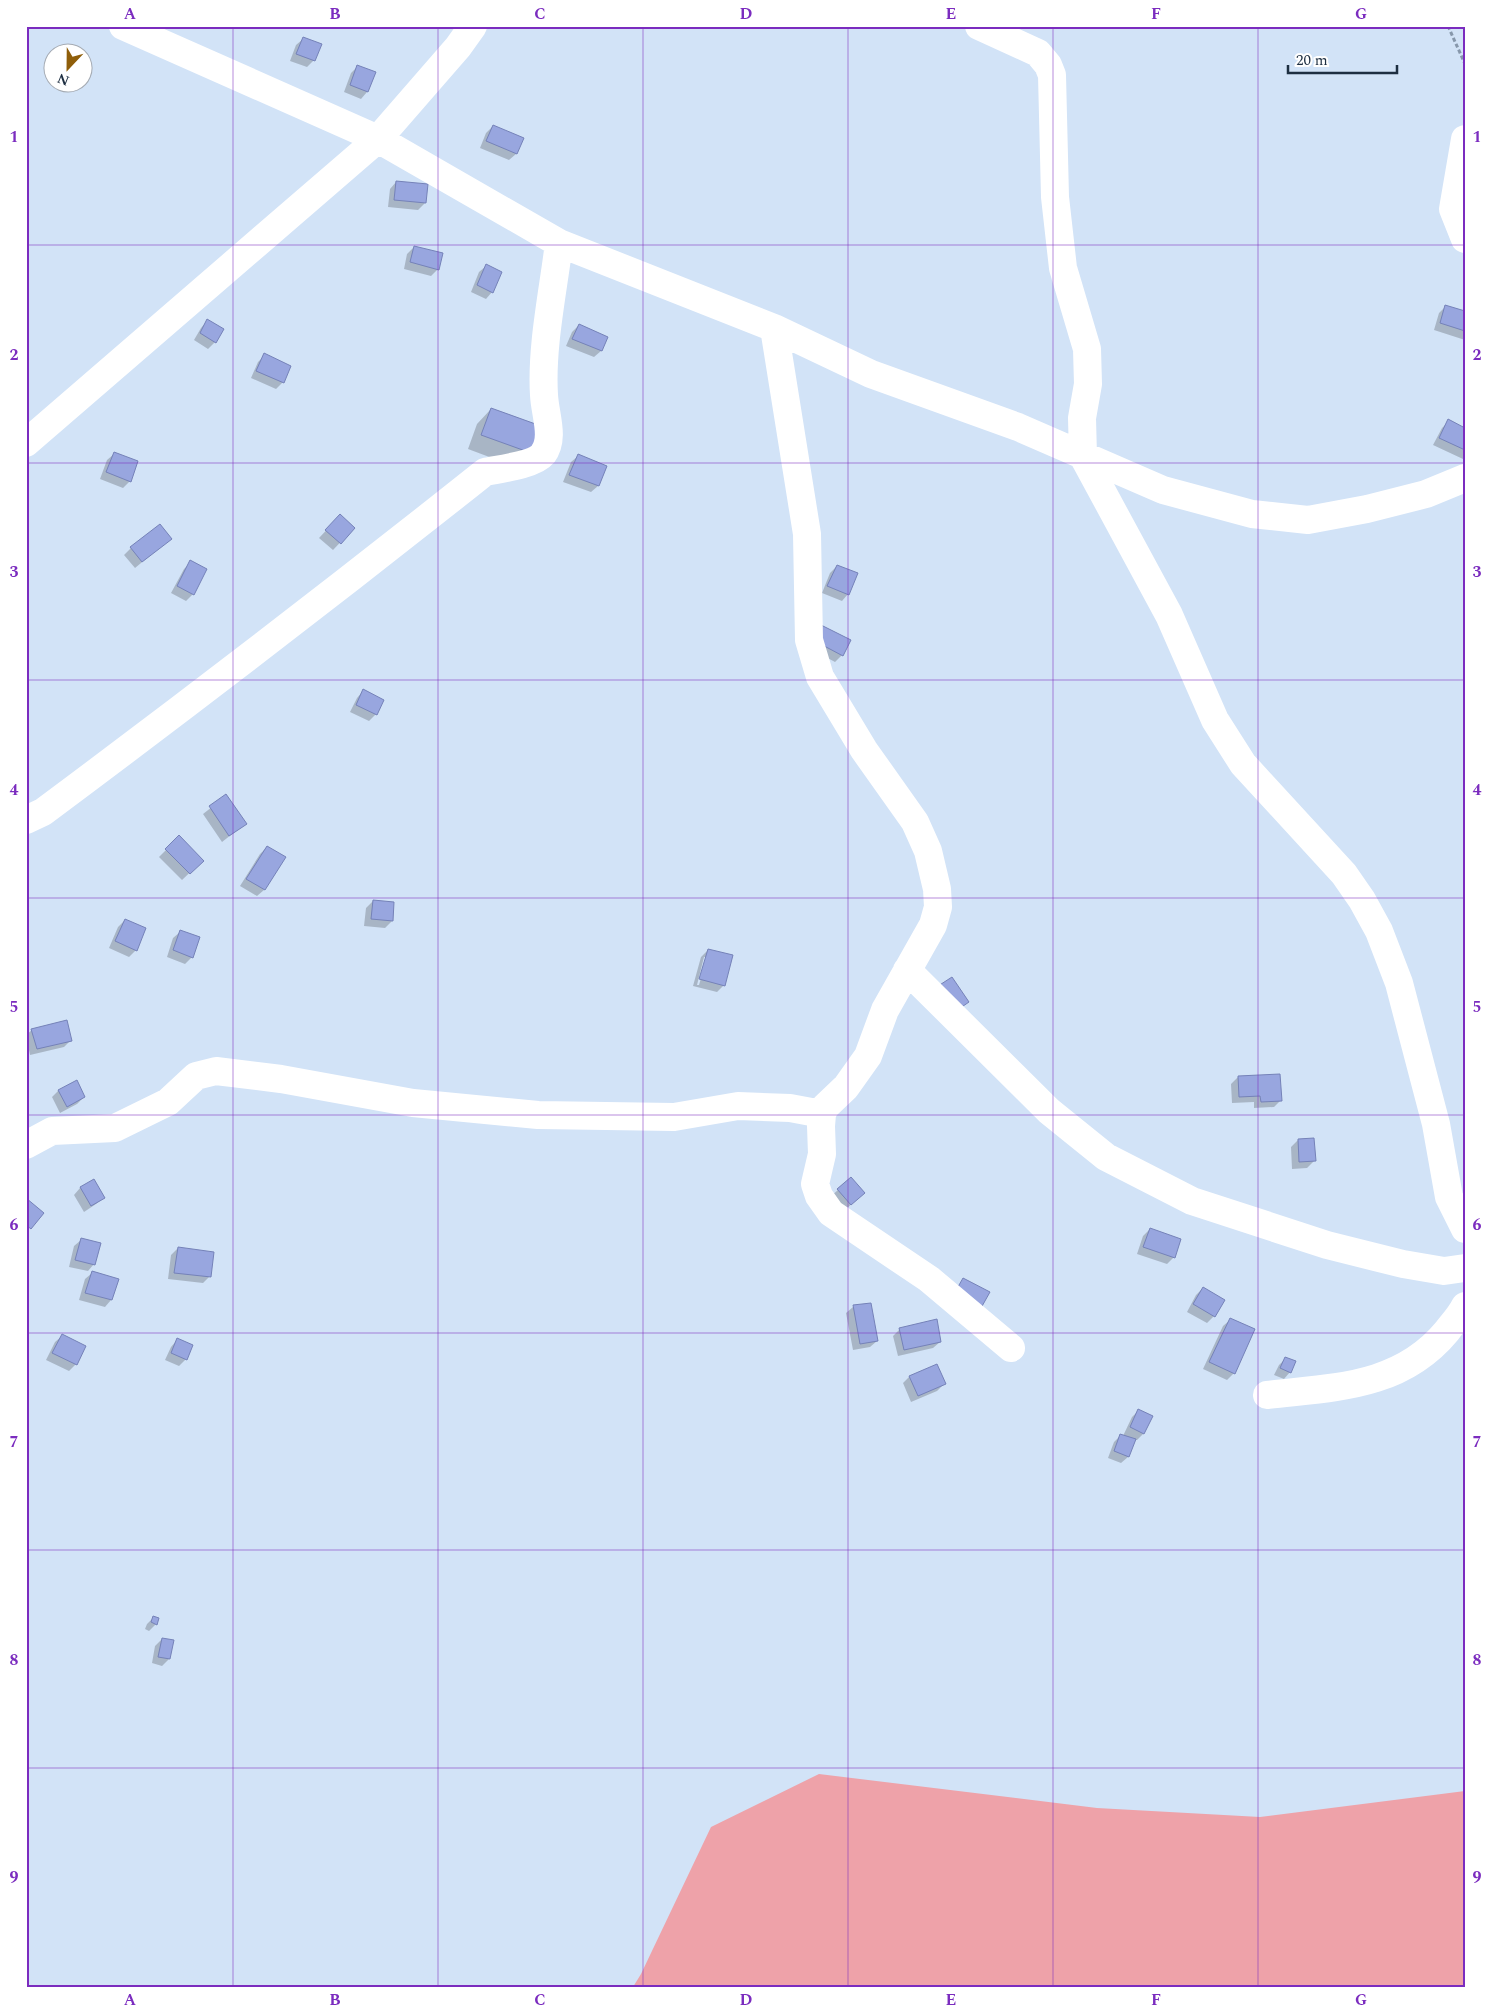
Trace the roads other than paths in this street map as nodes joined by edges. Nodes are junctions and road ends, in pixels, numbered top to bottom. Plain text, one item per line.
1 (124, 26) edge
2 (473, 26) edge
3 (979, 26) edge
4 (378, 138) junction
5 (1465, 139) edge
6 (1465, 239) edge
7 (560, 243) junction
8 (774, 328) junction
9 (26, 443) edge
10 (1083, 456) junction
11 (1465, 478) edge
12 (26, 820) edge
13 (908, 970) junction
14 (822, 1114) junction
15 (26, 1145) edge
16 (1465, 1229) edge
17 (1465, 1268) edge
18 (1465, 1306) edge
19 (1011, 1348) dead end
20 (1267, 1395) dead end

1 - 4 street
2 - 4 street
3 - 10 street
4 - 7 street
4 - 9 street
5 - 6 street
7 - 8 street
7 - 12 street
8 - 10 street
8 - 13 street
10 - 11 street
10 - 16 street
13 - 14 street
13 - 17 street
14 - 15 street
14 - 19 street
18 - 20 street

